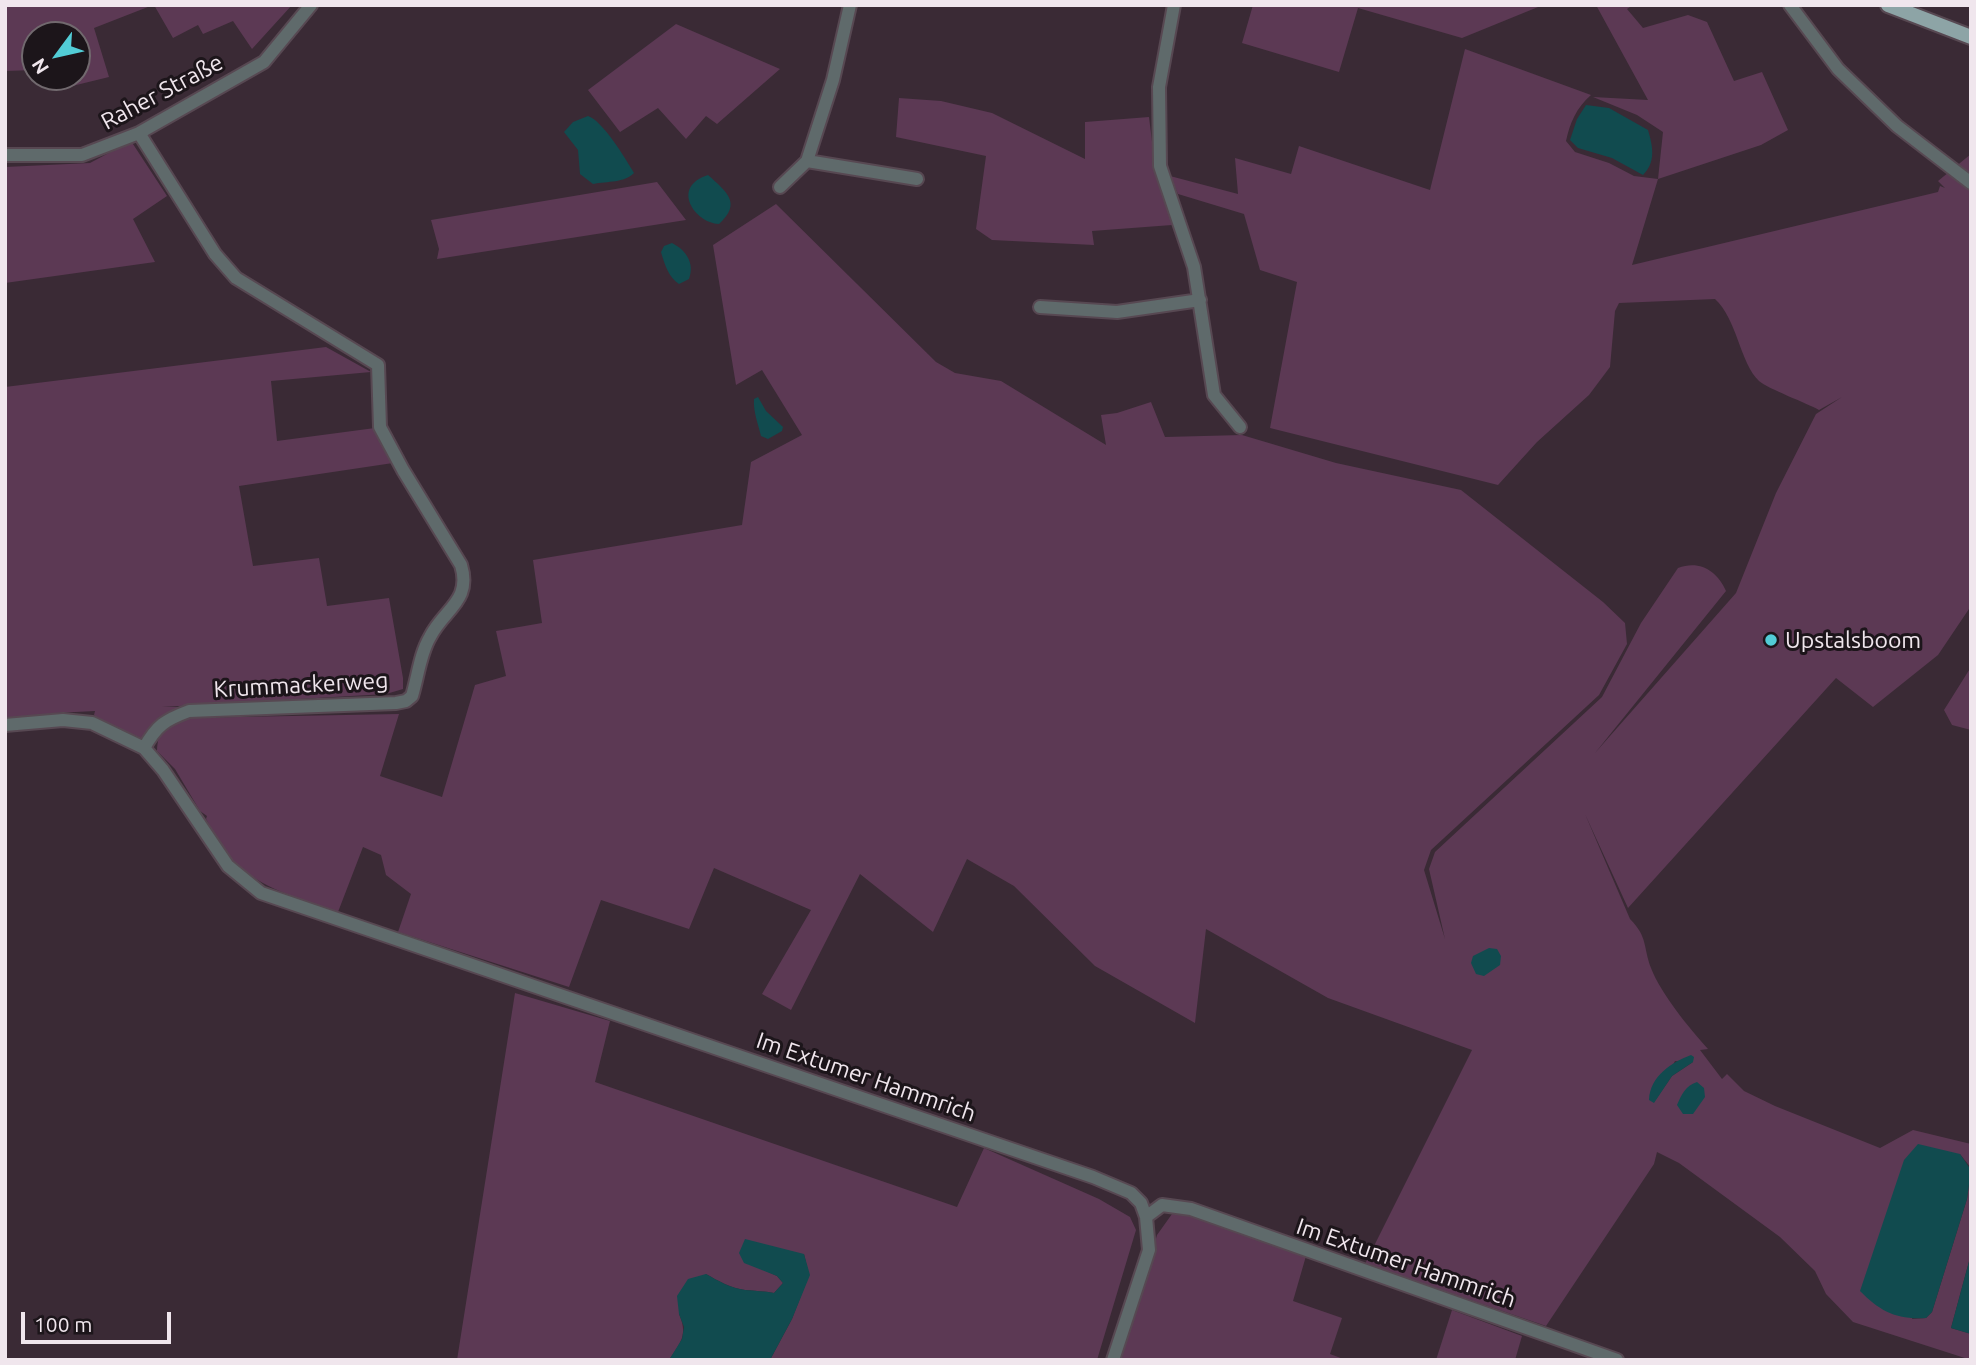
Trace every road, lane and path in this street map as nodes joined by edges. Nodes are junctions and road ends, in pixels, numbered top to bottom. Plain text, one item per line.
1 (310, 5) edge
2 (850, 5) edge
3 (1174, 5) edge
4 (1790, 5) edge
5 (1888, 5) edge
6 (1971, 37) edge
7 (139, 133) junction
8 (5, 155) edge
9 (807, 160) junction
10 (917, 179) dead end
11 (1971, 183) edge
12 (780, 187) dead end
13 (1200, 300) junction
14 (1040, 307) dead end
15 (1240, 427) dead end
16 (5, 725) edge
17 (144, 748) junction
18 (1146, 1217) junction
19 (1113, 1360) edge
20 (1617, 1360) edge

1 - 7 street, Raher Straße
2 - 9 street
3 - 13 street
4 - 11 street
5 - 6 main road
7 - 8 street, Raher Straße
7 - 17 street, Krummackerweg
9 - 10 street
9 - 12 street
13 - 14 street
13 - 15 street
16 - 17 street
17 - 18 street, Im Extumer Hammrich
18 - 19 street
18 - 20 street, Im Extumer Hammrich

